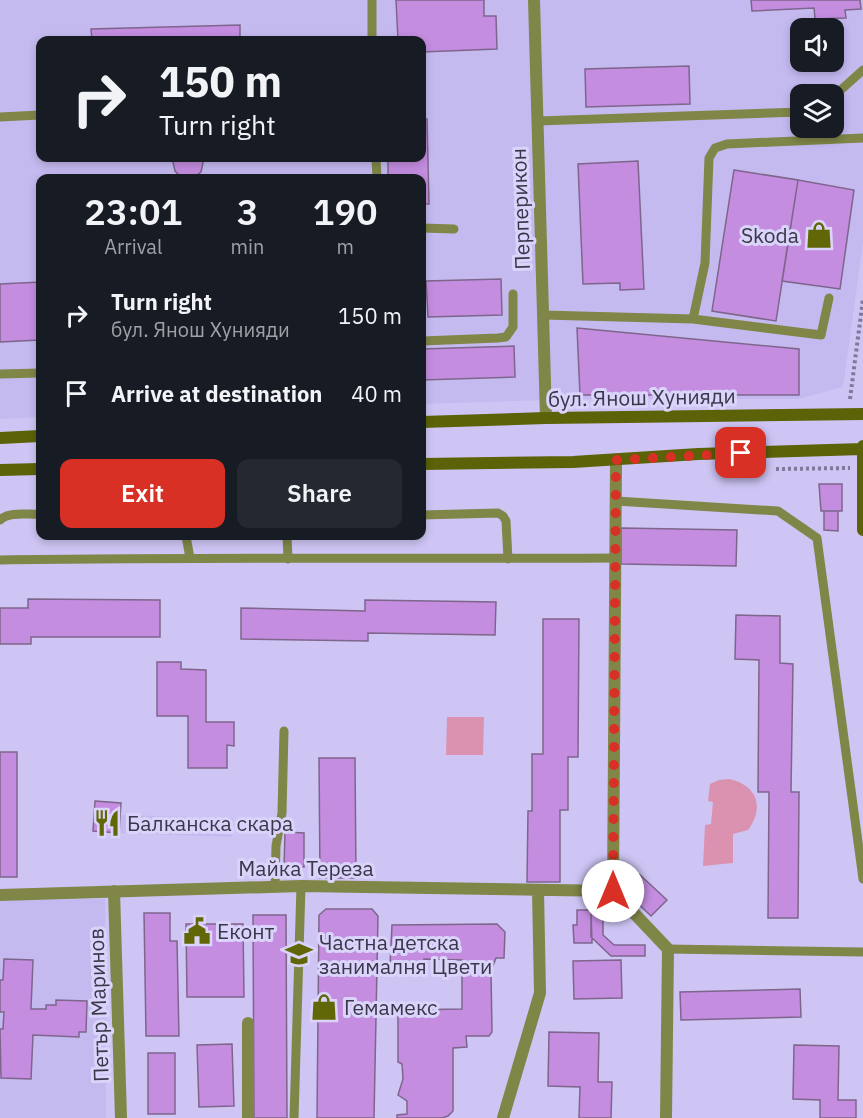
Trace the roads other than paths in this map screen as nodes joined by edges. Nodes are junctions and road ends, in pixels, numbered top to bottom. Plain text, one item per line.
1 (364, 0) edge
2 (372, 0) edge
3 (534, 0) edge
4 (372, 24) junction
5 (372, 36) edge
6 (863, 70) edge
7 (844, 87) edge
8 (790, 112) edge
9 (36, 115) edge
10 (0, 117) edge
11 (538, 121) junction
12 (863, 138) edge
13 (426, 228) edge
14 (454, 229) dead end
15 (513, 294) dead end
16 (829, 298) dead end
17 (543, 315) junction
18 (693, 319) junction
19 (426, 340) edge
20 (36, 373) edge
21 (0, 374) edge
22 (863, 414) edge
23 (546, 418) junction
24 (426, 422) edge
25 (36, 436) edge
26 (0, 438) edge
27 (863, 448) edge
28 (616, 460) junction
29 (426, 464) edge
30 (36, 469) edge
31 (0, 470) edge
32 (616, 501) junction
33 (36, 514) edge
34 (426, 514) edge
35 (0, 520) edge
36 (863, 530) edge
37 (187, 540) edge
38 (287, 540) edge
39 (190, 558) junction
40 (616, 558) junction
41 (288, 559) junction
42 (508, 559) junction
43 (0, 560) edge
44 (284, 731) dead end
45 (863, 879) edge
46 (301, 886) junction
47 (275, 887) junction
48 (538, 890) junction
49 (114, 891) junction
50 (613, 891) junction
51 (0, 895) edge
52 (668, 949) junction
53 (863, 952) edge
54 (248, 1023) dead end
55 (120, 1118) edge
56 (248, 1118) edge
57 (294, 1118) edge
58 (503, 1118) edge
59 (666, 1118) edge

1 - 4 lane
2 - 4 lane
3 - 11 street, Перперикон
4 - 5 lane
6 - 7 lane
8 - 11 lane
9 - 10 lane
11 - 17 street, Перперикон
12 - 18 lane
13 - 14 lane
15 - 19 lane
16 - 18 lane
17 - 18 lane
17 - 23 street, Перперикон
20 - 21 lane
22 - 23 street, бул. Янош Хунияди
23 - 24 street, бул. Янош Хунияди
25 - 26 street
27 - 28 street
27 - 36 street
28 - 29 street
28 - 32 street
30 - 31 street
32 - 40 street
32 - 45 lane
33 - 35 lane
34 - 42 lane
37 - 39 lane
38 - 41 lane
39 - 41 lane
39 - 43 lane
40 - 42 lane
40 - 50 street
41 - 42 lane
44 - 47 lane
46 - 47 street, Майка Тереза
46 - 48 street, Майка Тереза
46 - 57 lane
47 - 49 street, Майка Тереза
48 - 50 street, Майка Тереза
48 - 58 street
49 - 51 street, Майка Тереза
49 - 55 street, Петър Маринов
50 - 52 street
52 - 53 lane
52 - 59 street
54 - 56 street

